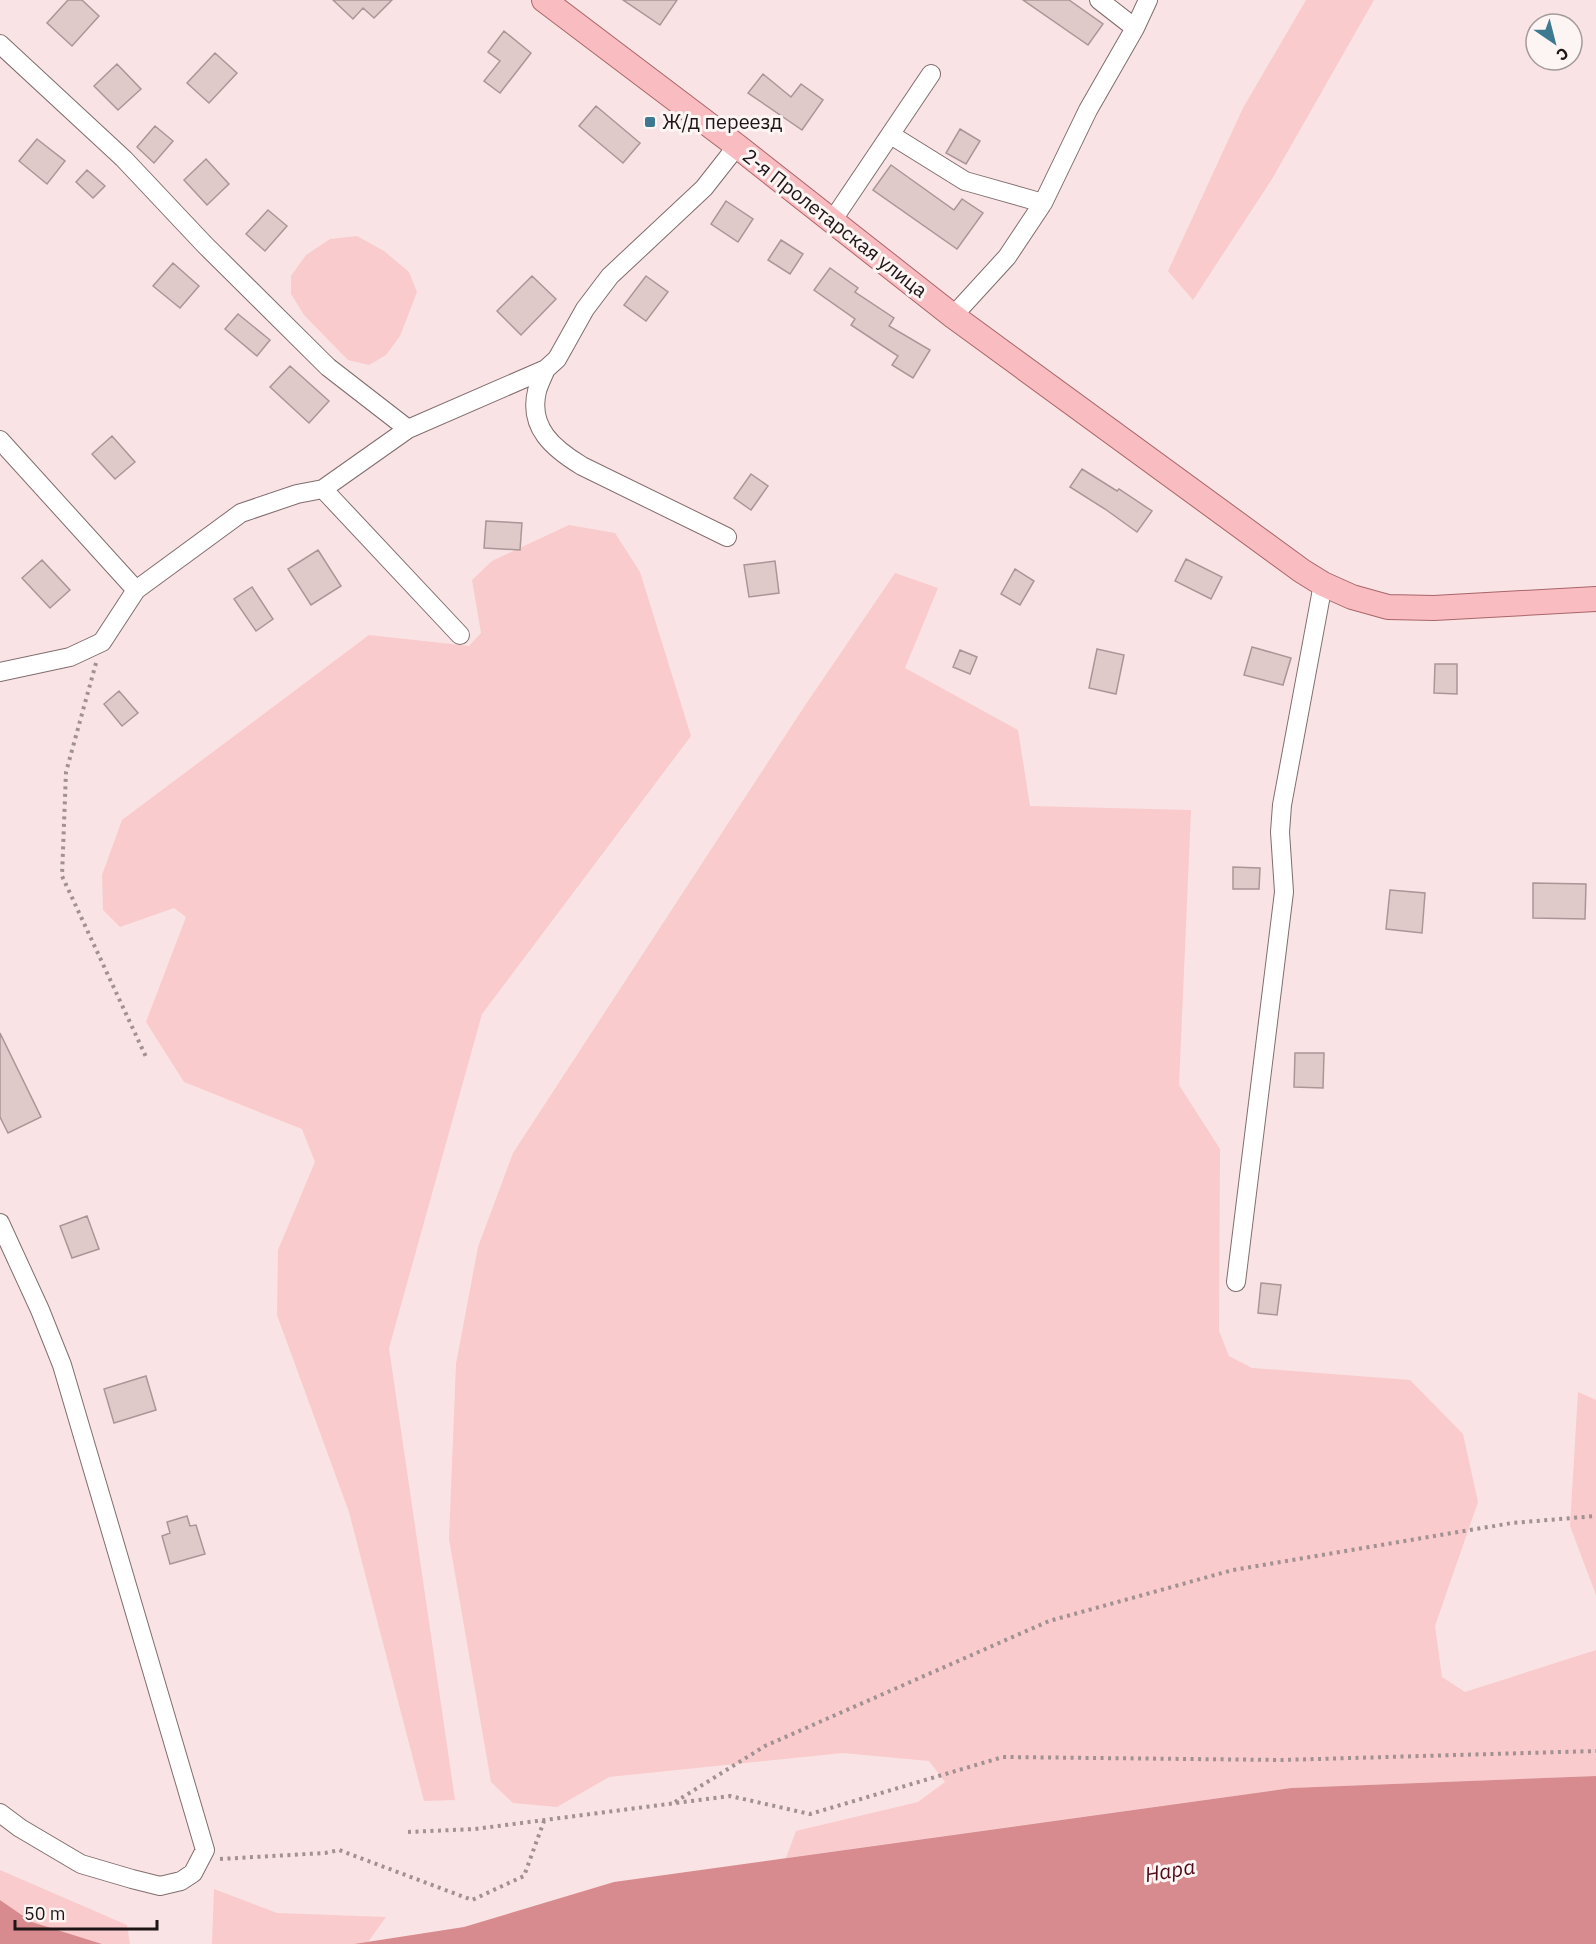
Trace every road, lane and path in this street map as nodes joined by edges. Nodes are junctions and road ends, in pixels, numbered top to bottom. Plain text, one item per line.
1 (544, 0) edge
2 (1099, 0) edge
3 (1148, 0) edge
4 (1135, 28) junction
5 (0, 44) edge
6 (931, 74) dead end
7 (891, 135) junction
8 (737, 146) junction
9 (1042, 203) junction
10 (832, 221) junction
11 (953, 316) junction
12 (546, 369) junction
13 (408, 429) junction
14 (0, 440) edge
15 (323, 489) junction
16 (728, 537) dead end
17 (1323, 584) junction
18 (136, 590) junction
19 (1596, 599) edge
20 (460, 635) dead end
21 (102, 642) junction
22 (0, 672) edge
23 (147, 1059) dead end
24 (0, 1223) edge
25 (1236, 1282) dead end
26 (1596, 1516) edge
27 (1596, 1751) edge
28 (672, 1804) junction
29 (0, 1813) edge
30 (544, 1821) junction
31 (408, 1832) dead end
32 (205, 1850) junction

1 - 8 main road, 2-я Пролетарская улица
2 - 4 street
3 - 4 street
4 - 9 street
5 - 13 street
6 - 7 street
7 - 9 street
7 - 10 street
8 - 10 main road, 2-я Пролетарская улица
8 - 12 street
9 - 11 street
10 - 11 main road, 2-я Пролетарская улица
11 - 17 main road, 2-я Пролетарская улица
12 - 13 street
12 - 16 street
13 - 15 street
14 - 18 street
15 - 18 street
15 - 20 street
17 - 19 main road, 2-я Пролетарская улица
17 - 25 street
18 - 21 street
21 - 22 street
21 - 23 path
24 - 32 street
26 - 28 path
27 - 28 path
28 - 30 path
29 - 32 street
30 - 31 path
30 - 32 path

